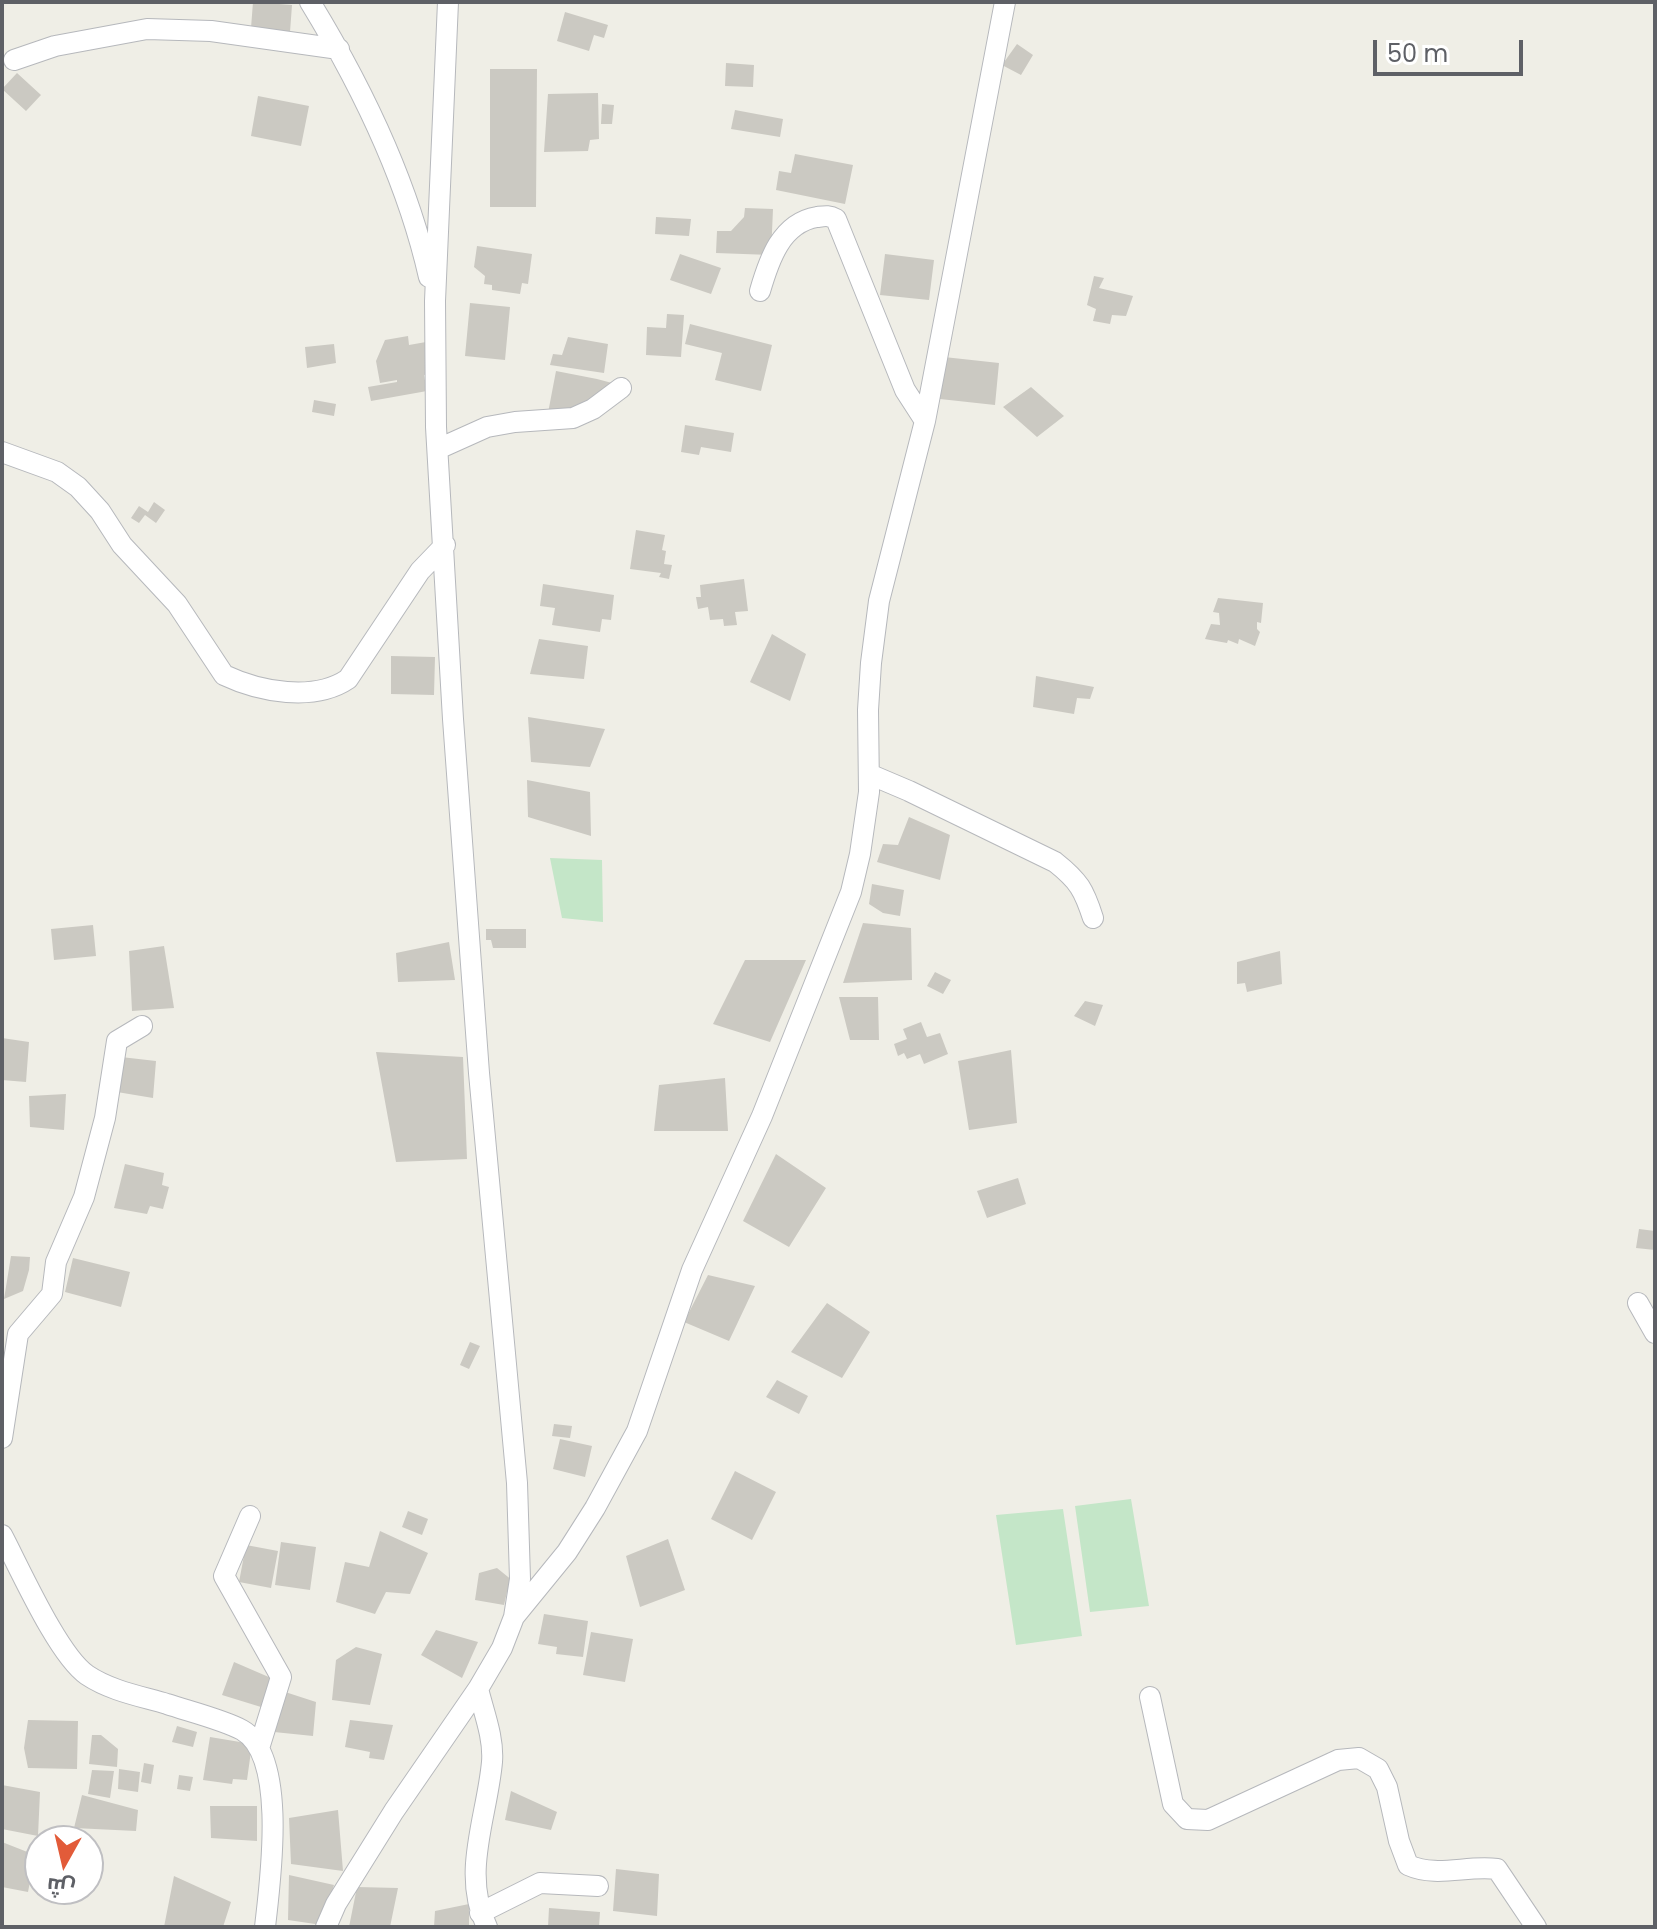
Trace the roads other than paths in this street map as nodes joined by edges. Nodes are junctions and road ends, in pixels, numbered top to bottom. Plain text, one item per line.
1 (310, 2) edge
2 (448, 2) edge
3 (1005, 2) edge
4 (339, 49) junction
5 (14, 60) dead end
6 (760, 291) dead end
7 (435, 301) junction
8 (621, 388) dead end
9 (925, 421) junction
10 (438, 449) junction
11 (2, 452) edge
12 (445, 545) junction
13 (869, 774) junction
14 (1093, 918) dead end
15 (142, 1026) dead end
16 (1638, 1303) dead end
17 (1655, 1333) edge
18 (2, 1438) edge
19 (250, 1516) dead end
20 (2, 1535) edge
21 (514, 1617) junction
22 (478, 1689) junction
23 (1150, 1697) dead end
24 (260, 1745) junction
25 (598, 1886) dead end
26 (484, 1920) edge
27 (265, 1927) edge
28 (326, 1927) edge
29 (1536, 1927) edge

1 - 4 street
2 - 7 street
3 - 9 street
4 - 5 street
4 - 7 street
6 - 9 street
7 - 10 street
8 - 10 street
9 - 13 street
10 - 12 street
11 - 12 street
12 - 21 street
13 - 14 street
13 - 21 street
15 - 18 street
16 - 17 street
19 - 24 street
20 - 24 street
21 - 22 street
22 - 26 street
22 - 28 street
23 - 29 street
24 - 27 street
25 - 26 street

